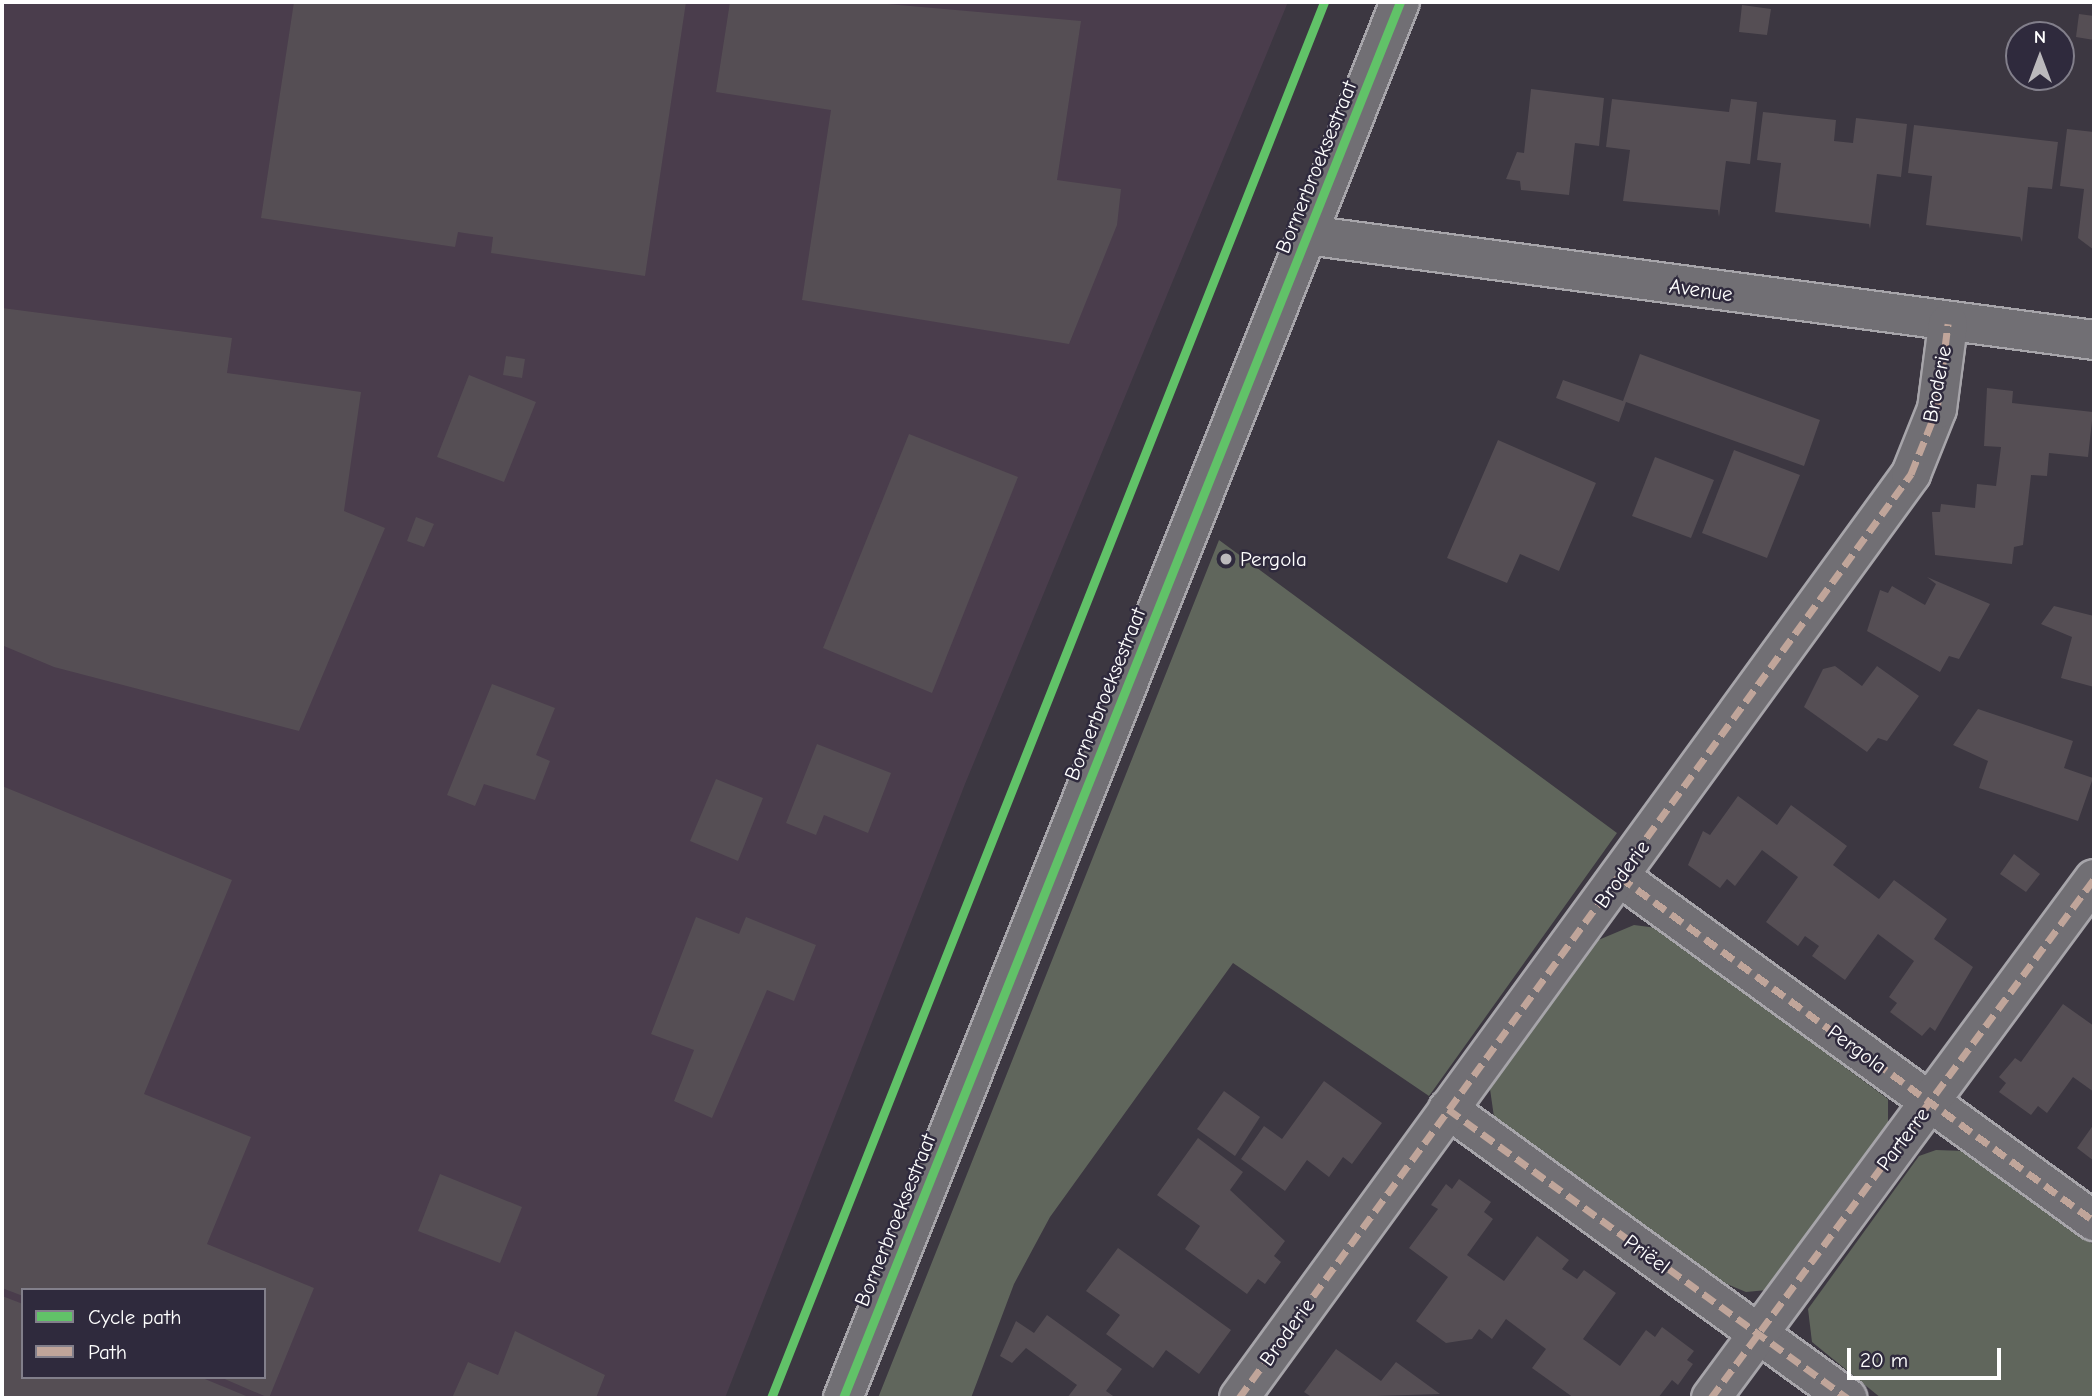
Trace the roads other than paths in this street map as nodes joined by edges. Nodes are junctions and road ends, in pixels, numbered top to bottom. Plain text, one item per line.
1 (1400, 2) edge
2 (1307, 235) junction
3 (1948, 324) junction
4 (2094, 340) edge
5 (1620, 877) junction
6 (2094, 879) edge
7 (1930, 1102) junction
8 (1448, 1109) junction
9 (2094, 1221) edge
10 (1757, 1334) junction
11 (844, 1398) edge
12 (1239, 1398) edge
13 (1711, 1398) edge
14 (1847, 1398) edge

1 - 2 street, Bornerbroeksestraat
2 - 3 street, Avenue
2 - 11 street, Bornerbroeksestraat
3 - 4 street, Avenue
3 - 5 street, Broderie
5 - 7 street, Pergola
5 - 8 street, Broderie
6 - 7 street, Parterre
7 - 9 street, Pergola
7 - 10 street, Parterre
8 - 10 street, Priëel
8 - 12 street, Broderie
10 - 13 street, Parterre
10 - 14 street, Priëel

